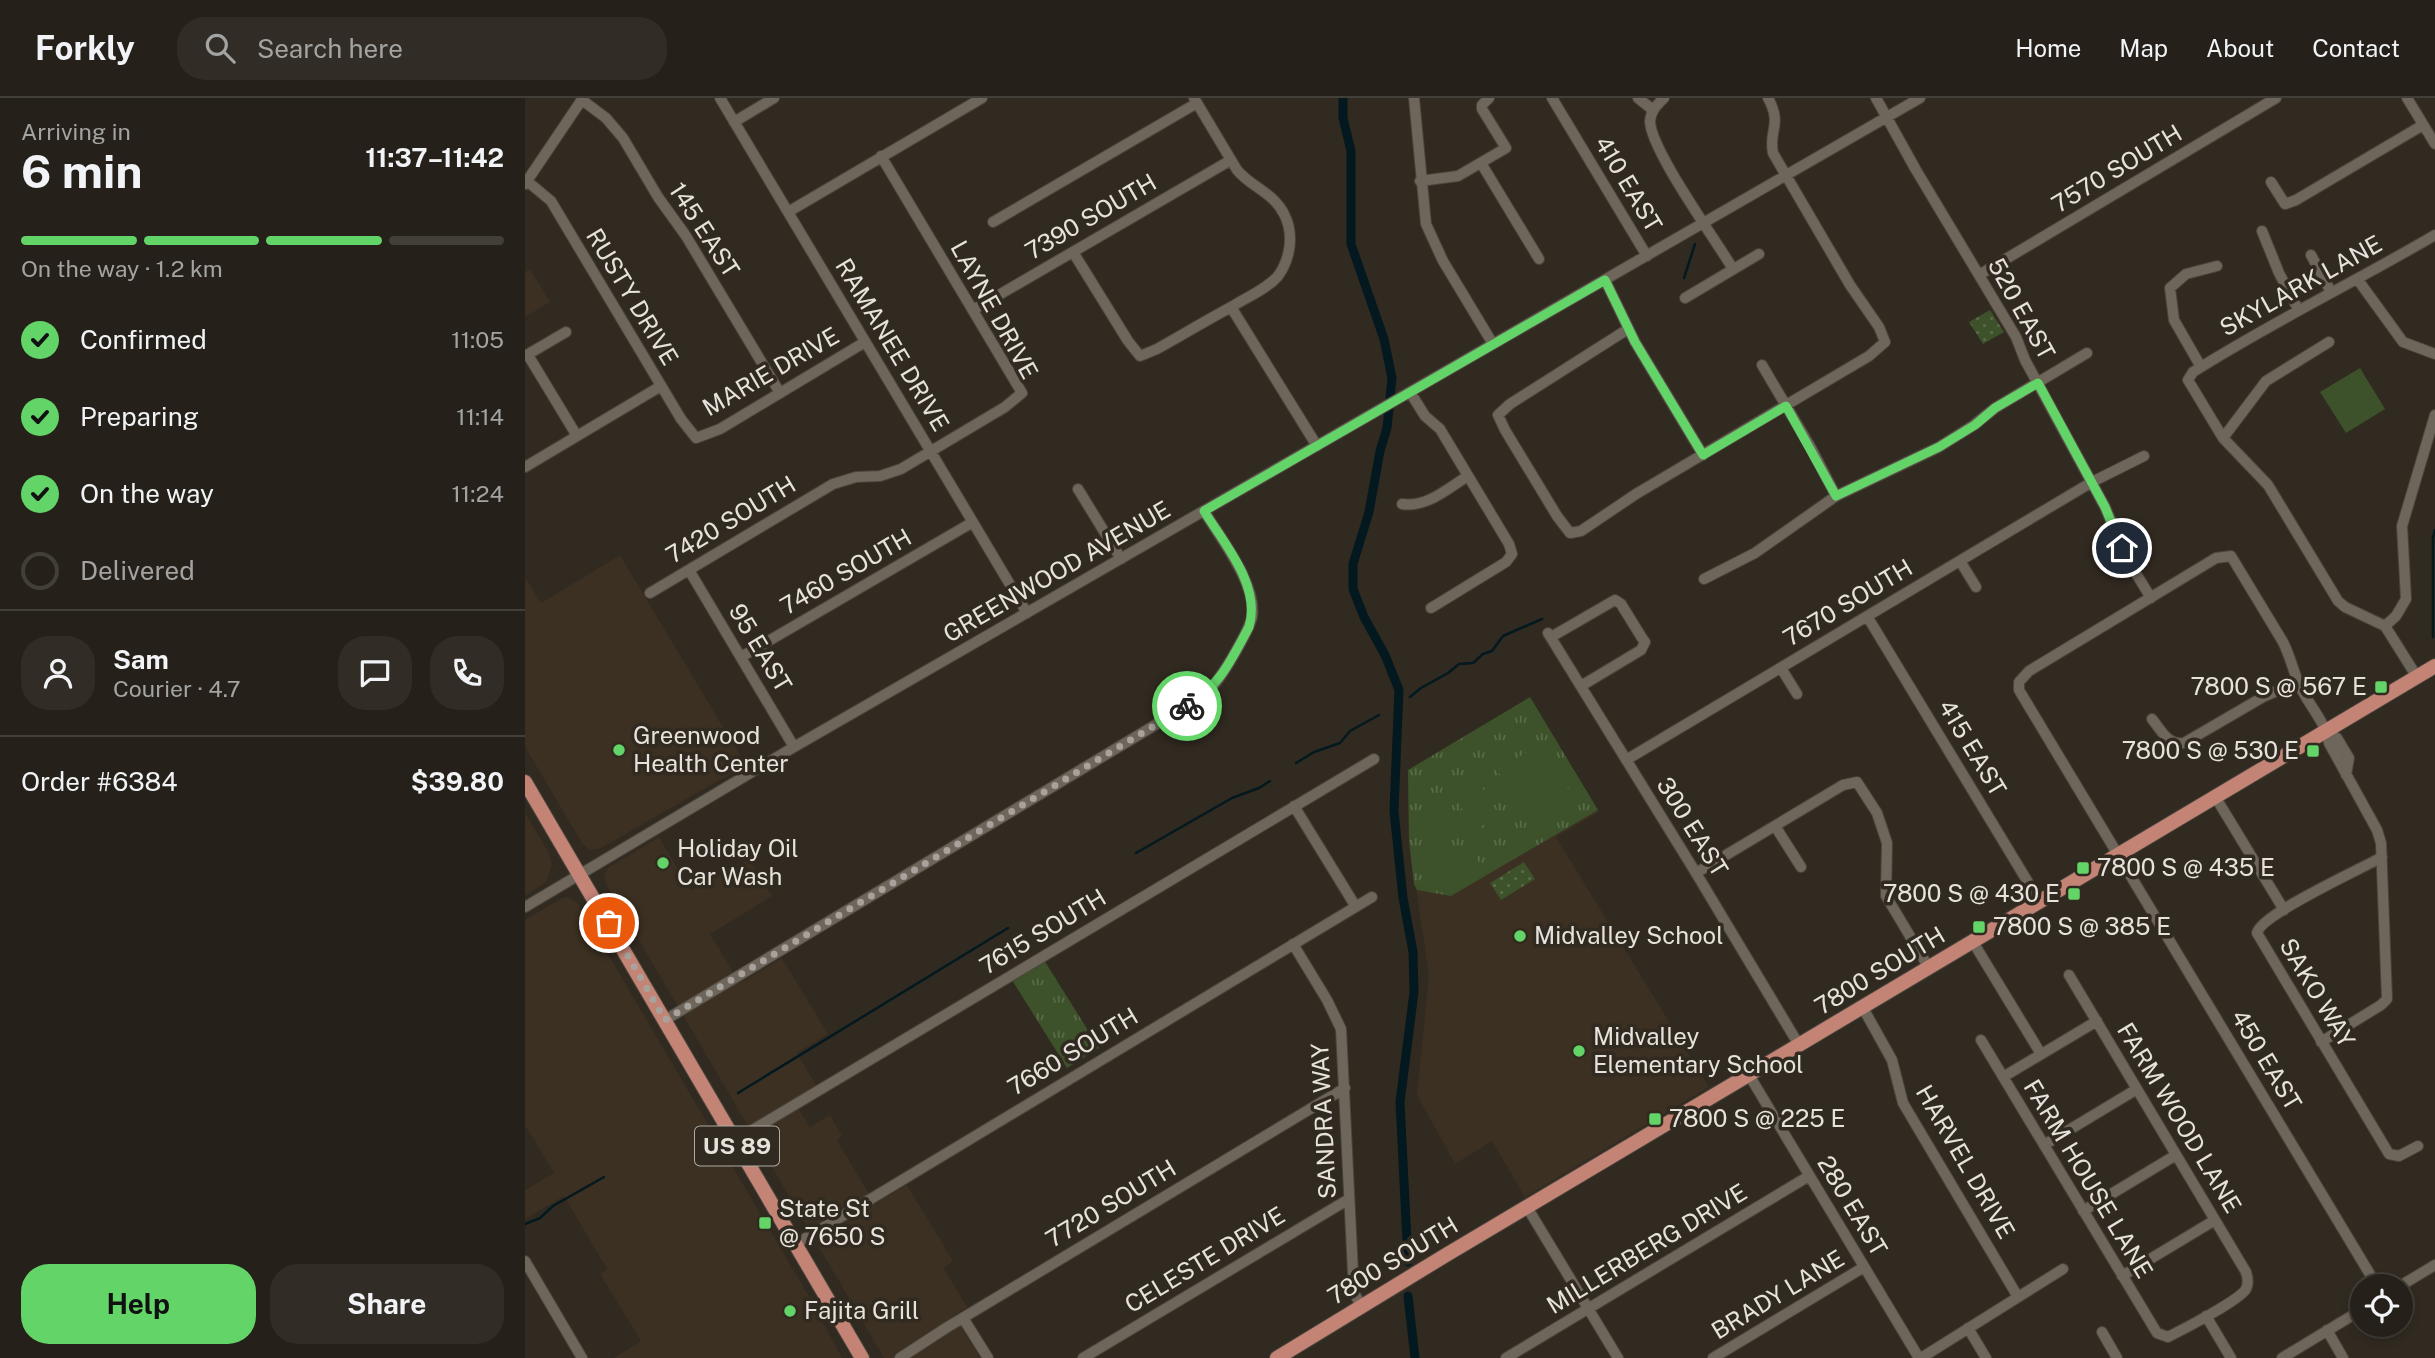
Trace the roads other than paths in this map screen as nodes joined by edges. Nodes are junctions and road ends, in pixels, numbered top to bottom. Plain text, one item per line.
1 (720, 98) edge
2 (774, 98) edge
3 (982, 98) edge
4 (1414, 98) edge
5 (1489, 98) edge
6 (1552, 98) edge
7 (1638, 98) edge
8 (1664, 98) edge
9 (1768, 98) edge
10 (1876, 98) edge
11 (1920, 98) edge
12 (2276, 98) edge
13 (2407, 98) edge
14 (583, 99) edge
15 (1195, 101) edge
16 (1653, 110) junction
17 (1887, 117) junction
18 (734, 122) junction
19 (2423, 125) junction
20 (2435, 144) edge
21 (881, 156) junction
22 (1231, 160) junction
23 (1481, 163) junction
24 (1787, 175) junction
25 (1420, 181) junction
26 (526, 182) edge
27 (2271, 182) dead end
28 (788, 212) junction
29 (993, 222) dead end
30 (1703, 223) junction
31 (2262, 231) dead end
32 (2435, 235) edge
33 (1073, 252) junction
34 (1759, 254) dead end
35 (1647, 256) junction
36 (2311, 256) dead end
37 (1539, 259) dead end
38 (2217, 266) dead end
39 (1733, 270) junction
40 (1979, 275) junction
41 (1605, 280) junction
42 (2358, 280) junction
43 (2331, 292) junction
44 (1685, 298) dead end
45 (1231, 307) junction
46 (2298, 309) junction
47 (972, 310) junction
48 (1628, 329) junction
49 (566, 332) dead end
50 (865, 342) junction
51 (2329, 342) dead end
52 (1493, 344) junction
53 (2087, 353) dead end
54 (2435, 354) edge
55 (526, 356) edge
56 (1762, 365) dead end
57 (2201, 367) junction
58 (2038, 383) junction
59 (661, 386) junction
60 (780, 393) junction
61 (1406, 394) junction
62 (1786, 406) junction
63 (2435, 415) edge
64 (577, 436) junction
65 (697, 438) joint
66 (2223, 438) junction
67 (1317, 446) junction
68 (931, 451) junction
69 (1703, 455) junction
70 (2144, 456) dead end
71 (525, 467) edge
72 (1468, 476) junction
73 (2092, 482) junction
74 (1078, 489) dead end
75 (1836, 496) junction
76 (1402, 504) dead end
77 (1204, 511) junction
78 (973, 522) junction
79 (1121, 559) junction
80 (1960, 561) junction
81 (689, 570) junction
82 (1704, 579) dead end
83 (1976, 587) dead end
84 (650, 593) dead end
85 (2151, 598) junction
86 (1431, 608) dead end
87 (1027, 613) junction
88 (1867, 616) junction
89 (2385, 626) junction
90 (741, 657) junction
91 (2435, 666) edge
92 (1781, 668) junction
93 (2417, 677) junction
94 (2298, 682) junction
95 (1581, 687) junction
96 (1797, 694) dead end
97 (2152, 719) dead end
98 (2327, 731) junction
99 (795, 747) junction
100 (1374, 759) dead end
101 (1626, 760) junction
102 (525, 782) edge
103 (2216, 798) junction
104 (1294, 806) junction
105 (1775, 826) junction
106 (2119, 855) junction
107 (2382, 857) junction
108 (1801, 867) dead end
109 (580, 873) junction
110 (1696, 873) junction
111 (1372, 897) dead end
112 (2040, 902) junction
113 (1356, 906) junction
114 (525, 907) edge
115 (2284, 910) junction
116 (1973, 942) junction
117 (1293, 944) junction
118 (1929, 968) junction
119 (2069, 975) dead end
120 (1863, 1008) junction
121 (665, 1020) junction
122 (2097, 1021) junction
123 (1981, 1040) dead end
124 (2321, 1042) junction
125 (1799, 1045) junction
126 (2041, 1054) junction
127 (1749, 1076) junction
128 (2003, 1077) junction
129 (1345, 1088) junction
130 (2137, 1089) junction
131 (734, 1141) junction
132 (2044, 1145) junction
133 (2418, 1146) dead end
134 (2176, 1155) junction
135 (1809, 1176) junction
136 (1349, 1199) junction
137 (1527, 1207) junction
138 (2083, 1211) junction
139 (2215, 1220) junction
140 (796, 1244) junction
141 (525, 1261) edge
142 (2435, 1265) edge
143 (1864, 1267) junction
144 (2063, 1269) dead end
145 (2370, 1274) edge
146 (2122, 1276) junction
147 (2413, 1278) edge
148 (2018, 1297) junction
149 (1362, 1307) junction
150 (1588, 1309) junction
151 (2206, 1316) junction
152 (2350, 1317) edge
153 (963, 1318) junction
154 (1968, 1328) junction
155 (2327, 1330) junction
156 (2102, 1332) dead end
157 (582, 1358) edge
158 (862, 1358) edge
159 (900, 1358) edge
160 (988, 1358) edge
161 (1083, 1358) edge
162 (1277, 1358) edge
163 (1506, 1358) edge
164 (1618, 1358) edge
165 (1713, 1358) edge
166 (1920, 1358) edge
167 (1986, 1358) edge
168 (2117, 1358) edge
169 (2231, 1358) edge
170 (2282, 1358) edge
171 (2343, 1358) edge

1 - 18 street, RAMANEE DRIVE
2 - 18 street
3 - 21 street
4 - 25 street
5 - 23 street
6 - 35 street, 410 EAST
7 - 16 street
8 - 16 street
9 - 24 street
10 - 17 street, 520 EAST
11 - 17 street, GREENWOOD AVENUE
12 - 40 street, 7570 SOUTH
13 - 19 street
14 - 26 street
14 - 60 street, 145 EAST
15 - 22 street
15 - 29 street
16 - 30 street
17 - 24 street, GREENWOOD AVENUE
17 - 40 street, 520 EAST
18 - 28 street, RAMANEE DRIVE
19 - 20 street
19 - 27 street
21 - 28 street
21 - 47 street, LAYNE DRIVE
22 - 33 street, 7390 SOUTH
22 - 45 street
23 - 25 street
23 - 37 street
24 - 30 street, GREENWOOD AVENUE
24 - 62 street
25 - 52 street
26 - 59 street, RUSTY DRIVE
28 - 50 street, RAMANEE DRIVE
30 - 35 street, GREENWOOD AVENUE
30 - 39 street
31 - 46 street
32 - 42 street, SKYLARK LANE
33 - 45 street
33 - 47 street, 7390 SOUTH
34 - 39 street
35 - 41 street, GREENWOOD AVENUE
36 - 43 street
38 - 57 street
39 - 44 street
40 - 58 street, 520 EAST
41 - 48 street
41 - 52 street, GREENWOOD AVENUE
42 - 43 street, SKYLARK LANE
42 - 54 street
43 - 46 street, SKYLARK LANE
45 - 67 street
46 - 57 street, SKYLARK LANE
47 - 68 street, LAYNE DRIVE
48 - 69 street
48 - 69 street
49 - 55 street
50 - 60 street, MARIE DRIVE
50 - 68 street, RAMANEE DRIVE
51 - 66 street
52 - 61 street, GREENWOOD AVENUE
53 - 58 street
55 - 64 street
56 - 62 street
57 - 66 street, SKYLARK LANE
58 - 73 street, 520 EAST
58 - 75 street
59 - 64 street
59 - 65 street, RUSTY DRIVE
60 - 65 street, MARIE DRIVE
61 - 67 street, GREENWOOD AVENUE
61 - 72 street
62 - 69 street
62 - 75 street
63 - 89 street
64 - 71 street
66 - 89 street
67 - 77 street, GREENWOOD AVENUE
68 - 78 street, RAMANEE DRIVE
68 - 81 street, 7420 SOUTH
70 - 73 street, 7670 SOUTH
72 - 76 street
72 - 86 street
73 - 80 street, 7670 SOUTH
73 - 85 street, 520 EAST
74 - 79 street
75 - 82 street
77 - 79 street, GREENWOOD AVENUE
77 - 121 street
78 - 87 street, RAMANEE DRIVE
78 - 90 street, 7460 SOUTH
79 - 87 street, GREENWOOD AVENUE
80 - 83 street
80 - 88 street, 7670 SOUTH
81 - 84 street, 7420 SOUTH
81 - 90 street, 95 EAST
85 - 94 street
85 - 106 street, 450 EAST
87 - 99 street, GREENWOOD AVENUE
88 - 92 street, 7670 SOUTH
88 - 112 street, 415 EAST
89 - 93 street
90 - 99 street, 95 EAST
91 - 93 main road, 7800 SOUTH
92 - 96 street
92 - 101 street, 7670 SOUTH
93 - 98 main road, 7800 SOUTH
94 - 97 street
94 - 98 street
95 - 95 street, 300 EAST
95 - 101 street, 300 EAST
98 - 103 main road, 7800 SOUTH
98 - 107 street
99 - 109 street, GREENWOOD AVENUE
100 - 104 street, 7615 SOUTH
101 - 110 street, 300 EAST
102 - 109 main road, US 89
103 - 106 main road, 7800 SOUTH
103 - 115 street, SAKO WAY
104 - 113 street
104 - 131 street, 7615 SOUTH
105 - 108 street
105 - 110 street
105 - 118 street
106 - 112 main road, 7800 SOUTH
106 - 145 street, 450 EAST
107 - 115 street
107 - 124 street
109 - 114 street, GREENWOOD AVENUE
109 - 121 main road, US 89
110 - 125 street, 300 EAST
111 - 113 street, 7660 SOUTH
112 - 116 main road, 7800 SOUTH
113 - 117 street, 7660 SOUTH
115 - 124 street, SAKO WAY
116 - 118 main road, 7800 SOUTH
116 - 126 street
117 - 129 street, SANDRA WAY
117 - 140 street, 7660 SOUTH
118 - 120 main road, 7800 SOUTH
119 - 122 street, FARM WOOD LANE
120 - 125 main road, 7800 SOUTH
120 - 148 street, HARVEL DRIVE
121 - 131 main road, US 89
122 - 126 street
122 - 130 street, FARM WOOD LANE
123 - 128 street, FARM HOUSE LANE
124 - 133 street, SAKO WAY
125 - 127 main road, 7800 SOUTH
126 - 128 street
127 - 135 street, 280 EAST
127 - 137 main road, 7800 SOUTH
128 - 132 street, FARM HOUSE LANE
129 - 136 street, SANDRA WAY
129 - 153 street, 7720 SOUTH
130 - 132 street
130 - 134 street, FARM WOOD LANE
131 - 140 main road, US 89
132 - 138 street, FARM HOUSE LANE
134 - 138 street
134 - 139 street, FARM WOOD LANE
135 - 143 street, 280 EAST
135 - 150 street, MILLERBERG DRIVE
136 - 149 street, SANDRA WAY
136 - 161 street, CELESTE DRIVE
137 - 149 main road, 7800 SOUTH
137 - 150 street
138 - 146 street, FARM HOUSE LANE
139 - 146 street
139 - 151 street, FARM WOOD LANE
140 - 158 main road, US 89
141 - 157 street
142 - 147 street
143 - 165 street, BRADY LANE
143 - 166 street, 280 EAST
144 - 148 street
146 - 151 street, FARM HOUSE LANE
148 - 154 street
149 - 162 main road, 7800 SOUTH
150 - 163 street, MILLERBERG DRIVE
150 - 164 street
151 - 169 street
152 - 155 street
153 - 159 street, 7720 SOUTH
153 - 160 street
154 - 166 street
154 - 167 street
155 - 170 street
155 - 171 street
156 - 168 street

